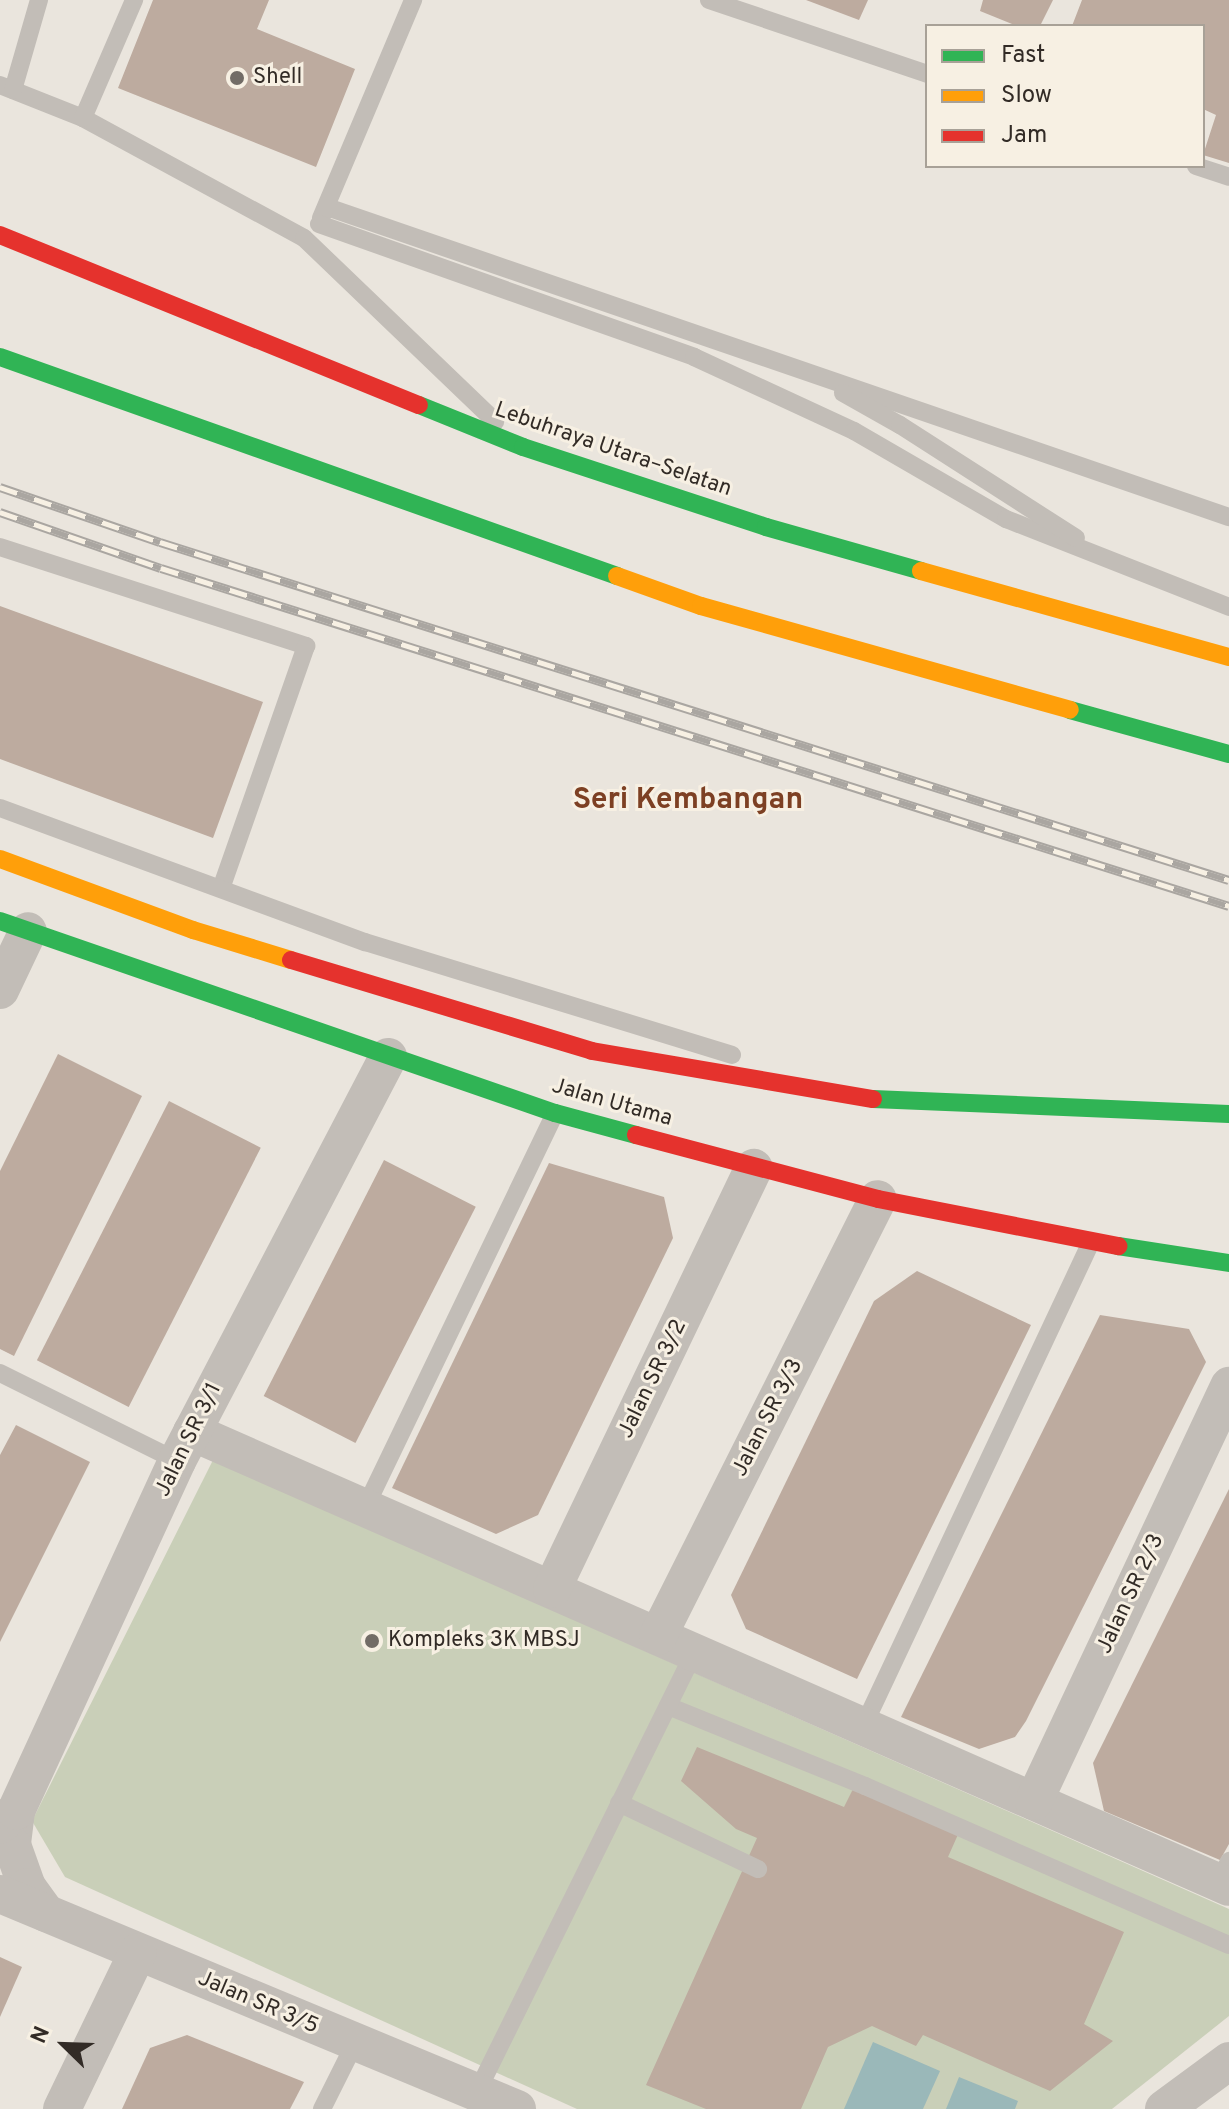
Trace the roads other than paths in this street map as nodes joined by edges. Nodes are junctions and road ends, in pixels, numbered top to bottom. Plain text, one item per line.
1 (39, 0) edge
2 (134, 0) edge
3 (413, 0) edge
4 (709, 0) edge
5 (925, 73) edge
6 (6, 88) edge
7 (83, 118) junction
8 (1202, 168) edge
9 (1229, 177) edge
10 (323, 216) junction
11 (0, 235) edge
12 (304, 238) junction
13 (0, 357) edge
14 (799, 369) junction
15 (523, 447) junction
16 (1229, 517) edge
17 (0, 547) edge
18 (1117, 564) junction
19 (1229, 607) edge
20 (1229, 657) edge
21 (1229, 754) edge
22 (0, 808) edge
23 (0, 859) edge
24 (221, 889) junction
25 (14, 926) edge
26 (0, 990) edge
27 (388, 1057) junction
28 (875, 1099) junction
29 (555, 1113) junction
30 (1229, 1114) edge
31 (754, 1168) junction
32 (878, 1199) junction
33 (1091, 1242) junction
34 (1229, 1263) edge
35 (0, 1373) edge
36 (1229, 1386) edge
37 (185, 1446) junction
38 (365, 1508) junction
39 (552, 1589) junction
40 (658, 1636) junction
41 (694, 1652) junction
42 (668, 1706) junction
43 (863, 1727) junction
44 (1034, 1801) junction
45 (619, 1803) junction
46 (8, 1818) edge
47 (758, 1869) dead end
48 (1225, 1877) edge
49 (0, 1894) edge
50 (46, 1913) junction
51 (1229, 1945) edge
52 (138, 1952) junction
53 (355, 2043) junction
54 (1229, 2061) edge
55 (477, 2092) junction
56 (62, 2109) edge
57 (322, 2109) edge
58 (517, 2109) edge
59 (1164, 2109) edge

1 - 6 lane
2 - 7 lane
3 - 10 lane
4 - 5 lane
6 - 7 lane
7 - 12 lane
8 - 9 lane
10 - 12 lane
10 - 14 lane
10 - 18 lane
11 - 15 main road, Lebuhraya Utara–Selatan
12 - 15 lane
13 - 21 main road
14 - 16 lane
14 - 18 lane
15 - 20 main road, Lebuhraya Utara–Selatan
17 - 24 lane
18 - 19 lane
22 - 24 lane
23 - 28 main road, Jalan Utama
24 - 28 lane
25 - 26 street
25 - 27 main road, Jalan Utama
27 - 29 main road, Jalan Utama
27 - 37 street, Jalan SR 3/1
28 - 30 main road, Jalan Utama
29 - 31 main road, Jalan Utama
29 - 38 lane
31 - 32 main road, Jalan Utama
31 - 39 street, Jalan SR 3/2
32 - 33 main road, Jalan Utama
32 - 40 street, Jalan SR 3/3
33 - 34 main road, Jalan Utama
33 - 43 lane
35 - 37 lane
36 - 44 street, Jalan SR 2/3
37 - 38 street
37 - 46 street, Jalan SR 3/1
38 - 39 street
39 - 40 street
40 - 41 street
41 - 42 lane
41 - 43 street
42 - 45 lane
42 - 51 lane
43 - 44 street
44 - 48 street
45 - 47 lane
45 - 55 lane
46 - 50 street
49 - 50 street, Jalan SR 3/5
50 - 52 street, Jalan SR 3/5
52 - 53 street, Jalan SR 3/5
52 - 56 street
53 - 55 street, Jalan SR 3/5
53 - 57 lane
54 - 59 street
55 - 58 street, Jalan SR 3/5

